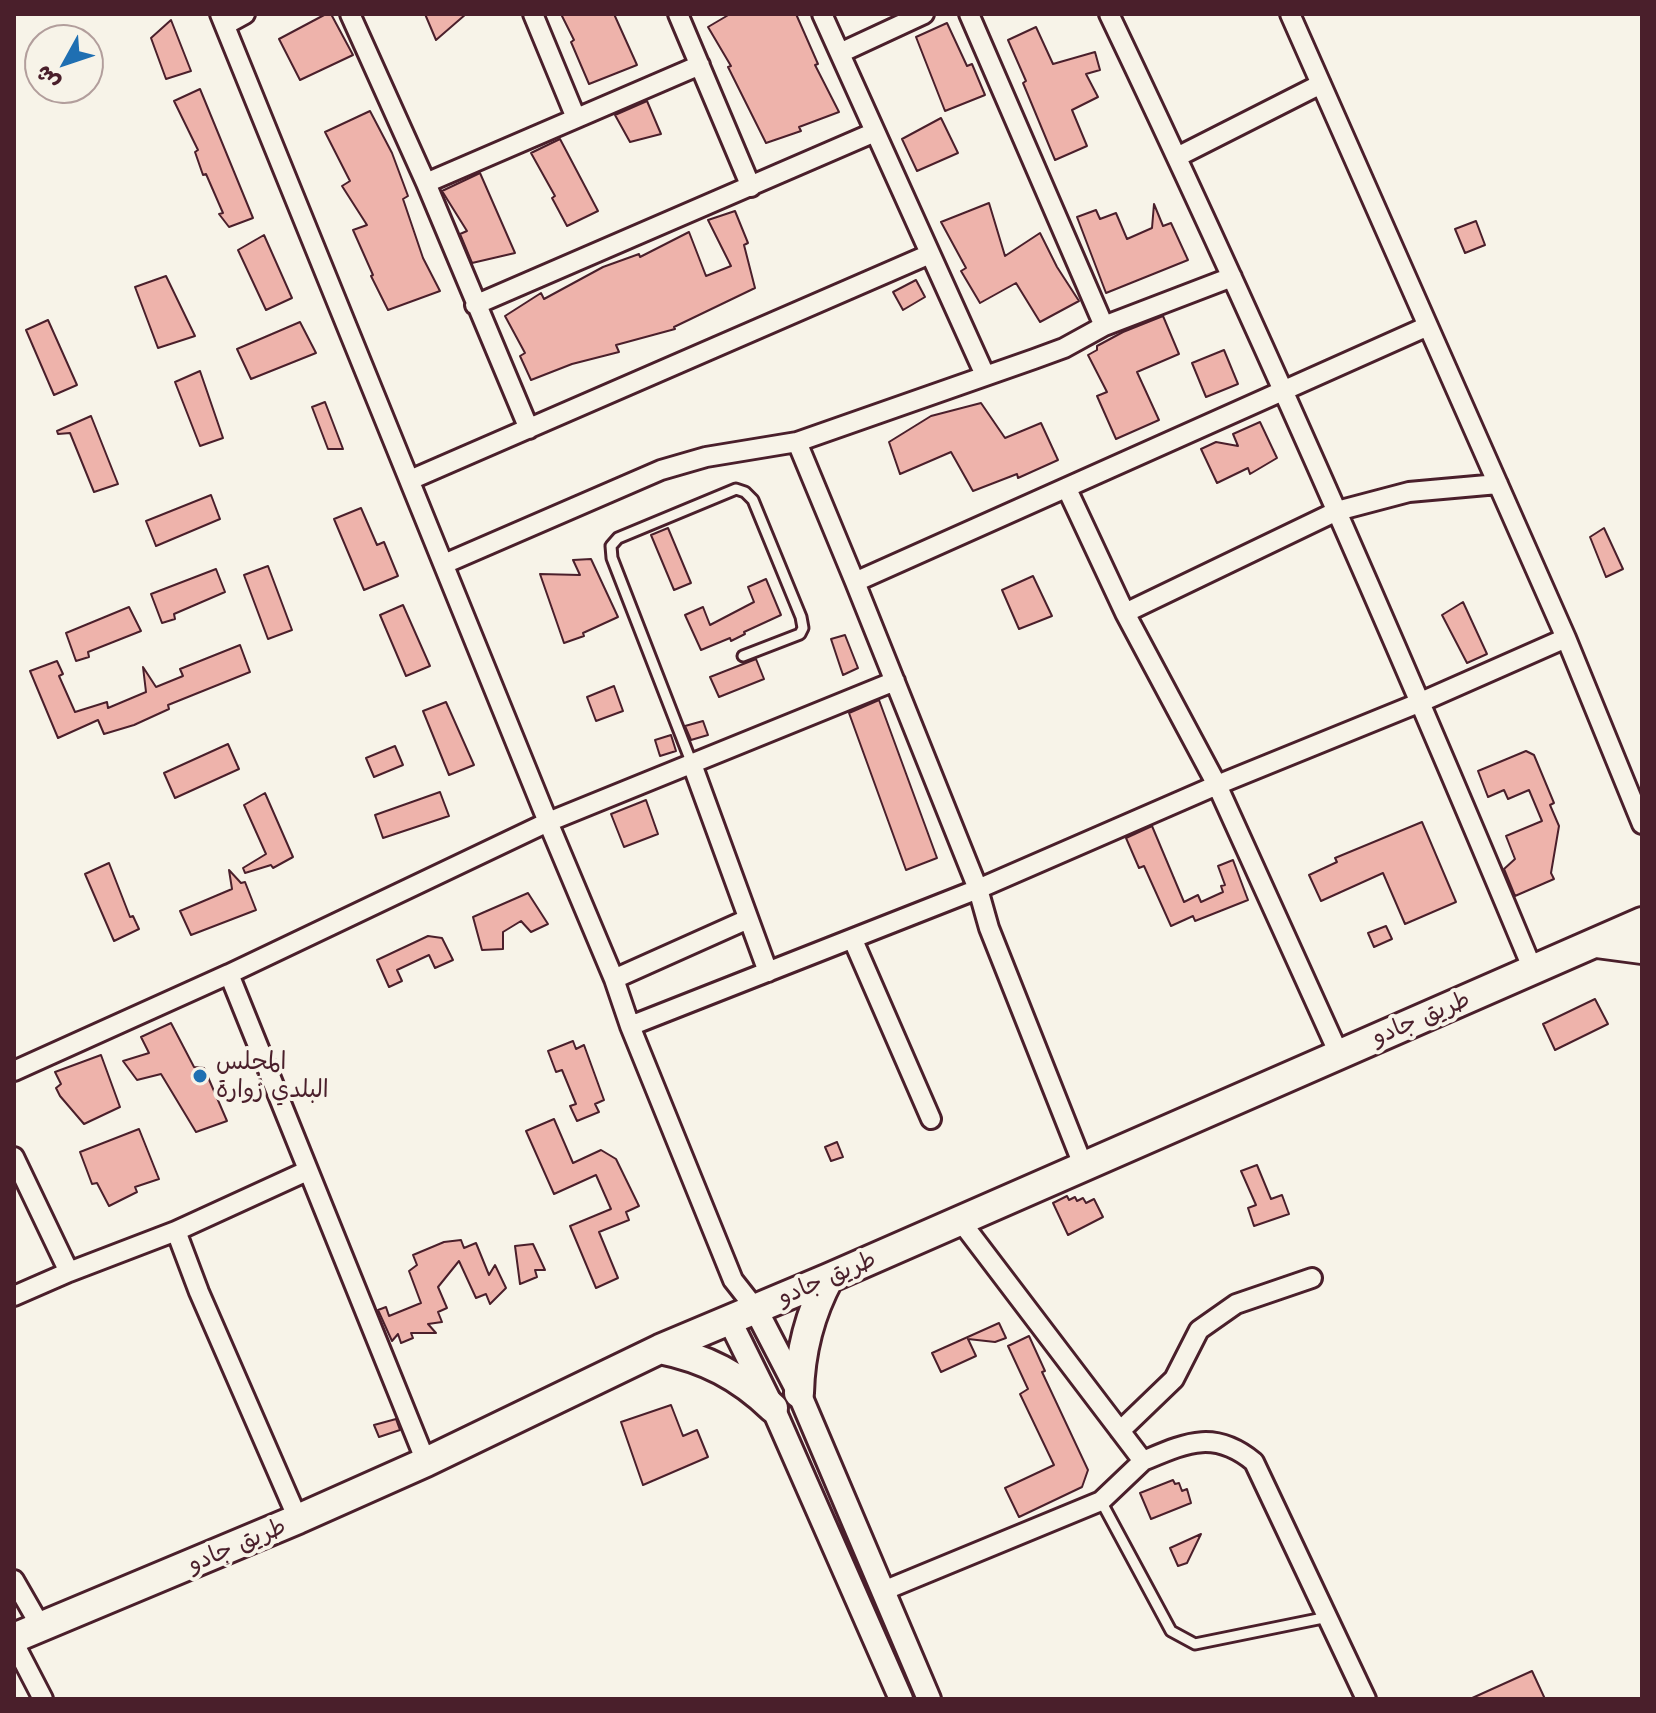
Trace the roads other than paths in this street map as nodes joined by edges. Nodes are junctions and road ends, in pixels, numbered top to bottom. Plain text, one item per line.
1 (245, 14) edge
2 (350, 14) edge
3 (533, 14) edge
4 (678, 14) edge
5 (822, 14) edge
6 (924, 14) edge
7 (969, 14) edge
8 (1109, 14) edge
9 (1290, 14) edge
10 (223, 19) edge
11 (840, 53) junction
12 (700, 65) junction
13 (1321, 84) junction
14 (576, 118) junction
15 (875, 132) junction
16 (1177, 157) junction
17 (426, 183) junction
18 (751, 187) junction
19 (930, 254) junction
20 (1232, 277) junction
21 (475, 305) junction
22 (1104, 326) junction
23 (1428, 326) junction
24 (985, 375) junction
25 (1283, 390) junction
26 (529, 429) junction
27 (797, 442) junction
28 (410, 480) junction
29 (1498, 484) junction
30 (1067, 489) junction
31 (1337, 511) junction
32 (444, 564) junction
33 (855, 582) junction
34 (1125, 613) junction
35 (1566, 638) junction
36 (743, 656) dead end
37 (895, 681) junction
38 (1421, 702) junction
39 (692, 764) junction
40 (1217, 785) junction
41 (548, 822) junction
42 (1642, 824) edge
43 (978, 889) junction
44 (748, 919) junction
45 (1642, 922) edge
46 (853, 940) junction
47 (1593, 943) junction
48 (1642, 949) edge
49 (1533, 970) junction
50 (768, 972) junction
51 (229, 974) junction
52 (614, 979) junction
53 (630, 1026) junction
54 (1339, 1054) junction
55 (14, 1071) edge
56 (931, 1119) dead end
57 (14, 1157) edge
58 (1083, 1165) junction
59 (307, 1171) junction
60 (959, 1219) junction
61 (176, 1231) junction
62 (69, 1272) junction
63 (829, 1278) junction
64 (1312, 1278) dead end
65 (733, 1280) junction
66 (14, 1296) edge
67 (755, 1308) junction
68 (729, 1319) junction
69 (660, 1349) junction
70 (799, 1393) junction
71 (773, 1408) junction
72 (1120, 1431) junction
73 (1143, 1461) junction
74 (426, 1462) junction
75 (1101, 1501) junction
76 (298, 1519) junction
77 (14, 1580) edge
78 (883, 1591) junction
79 (1328, 1617) junction
80 (41, 1627) junction
81 (14, 1641) edge
82 (43, 1699) edge
83 (901, 1699) edge
84 (929, 1699) edge
85 (1366, 1699) edge

1 - 10 street
2 - 17 street
3 - 14 street
4 - 12 street
5 - 11 street
6 - 11 street
7 - 22 street
8 - 16 street
9 - 13 street
10 - 28 street
11 - 15 street
12 - 14 street
12 - 18 street
13 - 16 street
13 - 23 street
14 - 17 street
15 - 18 street
15 - 19 street
16 - 20 street
17 - 21 street
18 - 21 street
19 - 24 street
19 - 26 street
20 - 22 street
20 - 25 street
21 - 26 street
22 - 24 street
23 - 25 street
23 - 29 street
24 - 27 street
25 - 30 street
25 - 31 street
26 - 28 street
27 - 32 street
27 - 33 street
28 - 32 street
29 - 31 street
29 - 35 street
30 - 33 street
30 - 34 street
31 - 34 street
31 - 38 street
32 - 41 street
33 - 37 street
34 - 40 street
35 - 38 street
35 - 42 street
36 - 39 lane
37 - 39 street
37 - 43 street
38 - 40 street
38 - 49 street
39 - 41 street
39 - 44 street
40 - 43 street
40 - 54 street
41 - 51 street
41 - 52 street
43 - 46 street
43 - 58 street
44 - 50 street
44 - 52 street
45 - 47 highway, طريق جادو
46 - 50 street
46 - 56 street
47 - 48 highway
47 - 49 highway, طريق جادو
49 - 54 highway, طريق جادو
50 - 53 street
51 - 55 street
51 - 59 street
52 - 53 street
53 - 65 street
54 - 58 highway, طريق جادو
57 - 62 street
58 - 60 highway, طريق جادو
59 - 61 street
59 - 74 street
60 - 63 highway, طريق جادو
60 - 72 street
61 - 62 street
61 - 76 street
62 - 66 street
63 - 67 highway, طريق جادو
63 - 70 highway
64 - 72 street
65 - 67 street
65 - 68 street
67 - 68 highway, طريق جادو
67 - 70 street
68 - 69 highway, طريق جادو
68 - 71 street
69 - 71 highway
69 - 74 highway, طريق جادو
70 - 78 street
71 - 83 street
72 - 73 street
73 - 75 street
73 - 79 street
74 - 76 highway, طريق جادو
75 - 78 street
75 - 79 lane
76 - 80 highway, طريق جادو
77 - 80 street
78 - 84 street
79 - 85 street
80 - 81 highway, طريق جادو
81 - 82 street

